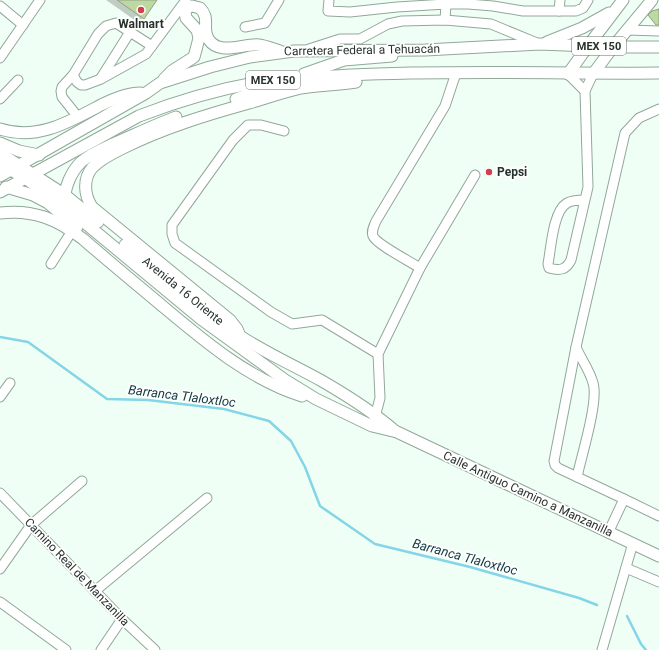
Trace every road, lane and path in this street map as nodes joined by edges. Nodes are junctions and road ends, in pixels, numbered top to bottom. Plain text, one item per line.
1 (40, 0) edge
2 (186, 0) edge
3 (279, 0) edge
4 (329, 0) edge
5 (560, 0) edge
6 (588, 0) edge
7 (652, 0) edge
8 (621, 1) edge
9 (446, 4) junction
10 (0, 6) edge
11 (559, 11) junction
12 (445, 20) junction
13 (23, 25) junction
14 (245, 27) dead end
15 (627, 30) junction
16 (659, 31) edge
17 (130, 32) junction
18 (540, 44) junction
19 (152, 46) junction
20 (588, 46) junction
21 (658, 46) edge
22 (612, 47) junction
23 (308, 50) junction
24 (425, 50) junction
25 (282, 52) junction
26 (0, 58) edge
27 (456, 73) junction
28 (382, 74) junction
29 (568, 74) junction
30 (593, 74) junction
31 (659, 74) edge
32 (73, 76) junction
33 (292, 78) junction
34 (101, 79) junction
35 (18, 80) dead end
36 (160, 83) junction
37 (584, 91) junction
38 (146, 93) junction
39 (0, 99) edge
40 (659, 109) edge
41 (78, 117) junction
42 (0, 129) edge
43 (284, 131) dead end
44 (0, 143) edge
45 (0, 153) edge
46 (72, 153) junction
47 (38, 155) junction
48 (0, 164) edge
49 (15, 167) junction
50 (475, 175) dead end
51 (0, 176) edge
52 (29, 176) junction
53 (3, 188) edge
54 (65, 195) junction
55 (585, 200) junction
56 (67, 208) junction
57 (0, 213) edge
58 (72, 231) junction
59 (51, 264) dead end
60 (420, 268) junction
61 (220, 333) junction
62 (244, 339) junction
63 (576, 347) junction
64 (378, 354) junction
65 (10, 383) dead end
66 (0, 397) edge
67 (316, 399) junction
68 (376, 415) junction
69 (372, 426) junction
70 (397, 432) junction
71 (577, 477) junction
72 (82, 481) dead end
73 (0, 493) edge
74 (207, 498) dead end
75 (624, 499) junction
76 (659, 516) edge
77 (31, 525) junction
78 (608, 533) junction
79 (633, 543) junction
80 (659, 556) edge
81 (626, 568) junction
82 (0, 569) edge
83 (659, 582) edge
84 (95, 591) junction
85 (0, 602) edge
86 (122, 619) junction
87 (66, 650) edge
88 (101, 650) edge
89 (155, 650) edge
90 (602, 650) edge

1 - 13 street
2 - 19 street
3 - 14 street
4 - 9 street
5 - 11 street
6 - 11 street
7 - 15 main road
8 - 18 main road
8 - 20 main road
9 - 11 street
9 - 12 street
10 - 13 street
12 - 18 street
12 - 23 street
13 - 26 street
15 - 16 street
15 - 22 main road
16 - 21 street
17 - 19 street
17 - 32 street
17 - 34 street
18 - 20 main road, Carretera Federal a Tehuacán / MEX 150
18 - 24 main road, Carretera Federal a Tehuacán / MEX 150
19 - 34 street
20 - 22 main road, Carretera Federal a Tehuacán / MEX 150
20 - 29 main road
21 - 22 main road, Carretera Federal a Tehuacán / MEX 150
22 - 30 main road
23 - 24 main road, Carretera Federal a Tehuacán / MEX 150
23 - 25 main road, Carretera Federal a Tehuacán / MEX 150
24 - 33 main road
25 - 36 main road, Carretera Federal a Tehuacán / MEX 150
25 - 36 main road
27 - 28 main road, Carretera Federal a Tehuacán / MEX 150
27 - 29 main road, Carretera Federal a Tehuacán / MEX 150
27 - 60 street
28 - 33 main road, Carretera Federal a Tehuacán / MEX 150
28 - 62 main road
29 - 30 main road, Carretera Federal a Tehuacán / MEX 150
29 - 37 street
30 - 31 main road, Carretera Federal a Tehuacán / MEX 150
30 - 37 street
32 - 34 street
32 - 41 street
33 - 46 main road, Carretera Federal a Tehuacán / MEX 150
33 - 54 main road
35 - 39 street
36 - 38 main road, Carretera Federal a Tehuacán / MEX 150
37 - 55 street
38 - 41 main road
38 - 47 main road, Carretera Federal a Tehuacán / MEX 150
40 - 63 street
41 - 42 main road
43 - 64 street
44 - 47 main road
45 - 49 main road, Avenida 16 Oriente
46 - 47 main road
46 - 52 main road, Carretera Federal a Tehuacán / MEX 150
47 - 49 main road, Carretera Federal a Tehuacán / MEX 150
48 - 49 main road, Avenida 16 Oriente
49 - 51 main road, MEX 150
49 - 52 main road, Avenida 16 Oriente
50 - 60 street
52 - 53 main road, MEX 150
52 - 54 main road, Avenida 16 Oriente
52 - 56 main road, Avenida 16 Oriente
53 - 61 main road
54 - 56 main road
54 - 62 main road, Avenida 16 Oriente
55 - 55 street
56 - 61 main road, Avenida 16 Oriente
57 - 58 main road
58 - 59 street
58 - 67 main road
60 - 64 street
61 - 62 main road
61 - 67 main road, Avenida 16 Oriente
62 - 68 main road, Avenida 16 Oriente
63 - 71 street
63 - 71 street
64 - 68 street
65 - 66 street
67 - 69 main road, Avenida 16 Oriente
68 - 69 street
68 - 70 main road, Calle Antiguo Camino a Manzanilla
69 - 70 main road, Calle Antiguo Camino a Manzanilla
70 - 78 main road, Calle Antiguo Camino a Manzanilla
71 - 75 street
72 - 77 street
73 - 77 street, Camino Real de Manzanilla
74 - 84 street
75 - 76 street
75 - 78 street
77 - 82 street
77 - 84 street, Camino Real de Manzanilla
78 - 79 main road, Calle Antiguo Camino a Manzanilla
79 - 80 main road, Calle Antiguo Camino a Manzanilla
79 - 81 street
81 - 83 street
81 - 90 street
84 - 86 street, Camino Real de Manzanilla
85 - 87 street
86 - 88 street
86 - 89 street, Camino Real de Manzanilla

